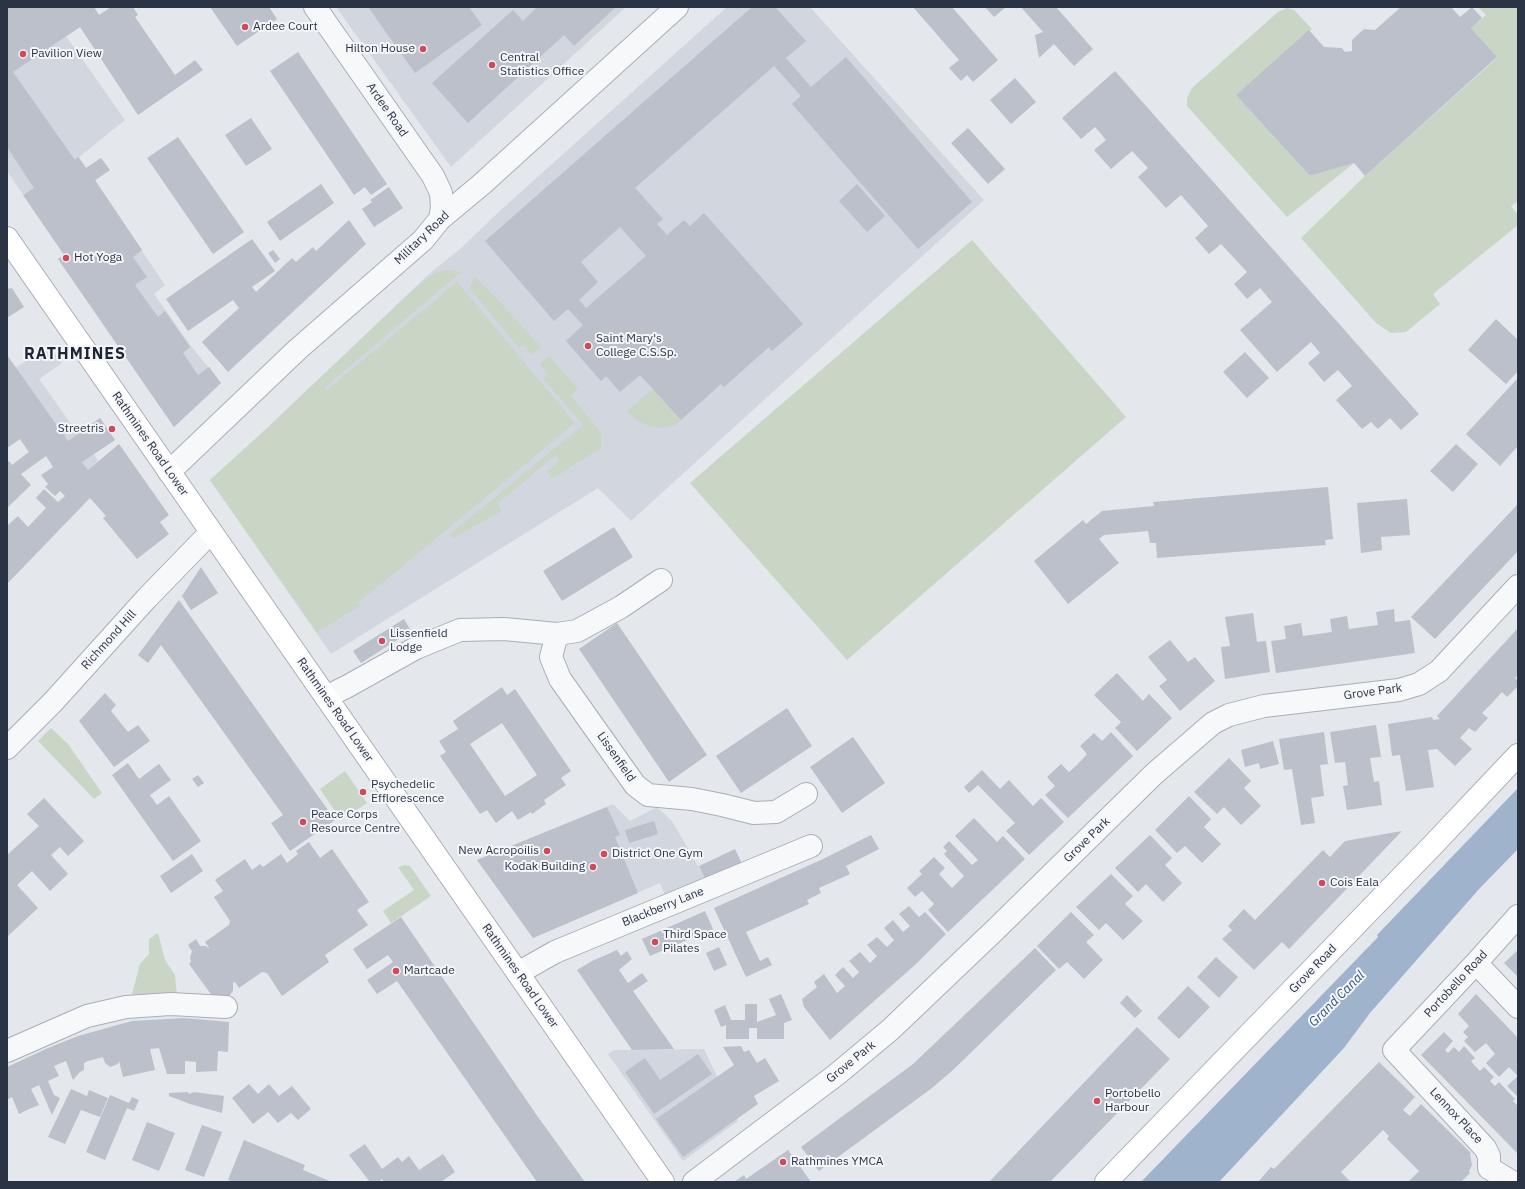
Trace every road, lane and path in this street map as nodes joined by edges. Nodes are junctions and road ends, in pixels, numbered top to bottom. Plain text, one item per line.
1 (315, 7) edge
2 (677, 7) edge
3 (440, 219) junction
4 (7, 238) edge
5 (169, 472) junction
6 (211, 532) junction
7 (661, 580) dead end
8 (1518, 586) edge
9 (557, 634) junction
10 (326, 697) junction
11 (7, 748) edge
12 (1518, 755) edge
13 (806, 794) dead end
14 (811, 846) dead end
15 (1518, 916) edge
16 (1476, 963) junction
17 (518, 973) junction
18 (226, 1007) dead end
19 (1518, 1007) edge
20 (1394, 1050) joint
21 (7, 1051) edge
22 (1485, 1175) edge
23 (663, 1182) edge
24 (694, 1182) edge
25 (1106, 1182) edge
26 (1512, 1182) edge

1 - 3 street, Ardee Road
2 - 3 street, Military Road
3 - 5 street, Military Road
4 - 5 main road, Rathmines Road Lower
5 - 6 main road, Rathmines Road Lower
6 - 10 main road, Rathmines Road Lower
6 - 11 street, Richmond Hill
7 - 9 street
8 - 24 street, Grove Park
9 - 10 street
9 - 13 street, Lissenfield
10 - 17 main road, Rathmines Road Lower
12 - 25 main road, Grove Road
14 - 17 street, Blackberry Lane
15 - 16 street, Portobello Road
16 - 19 street
16 - 20 street, Portobello Road
17 - 23 main road, Rathmines Road Lower
18 - 21 street
20 - 22 street, Lennox Place
22 - 26 street, Lennox Place

